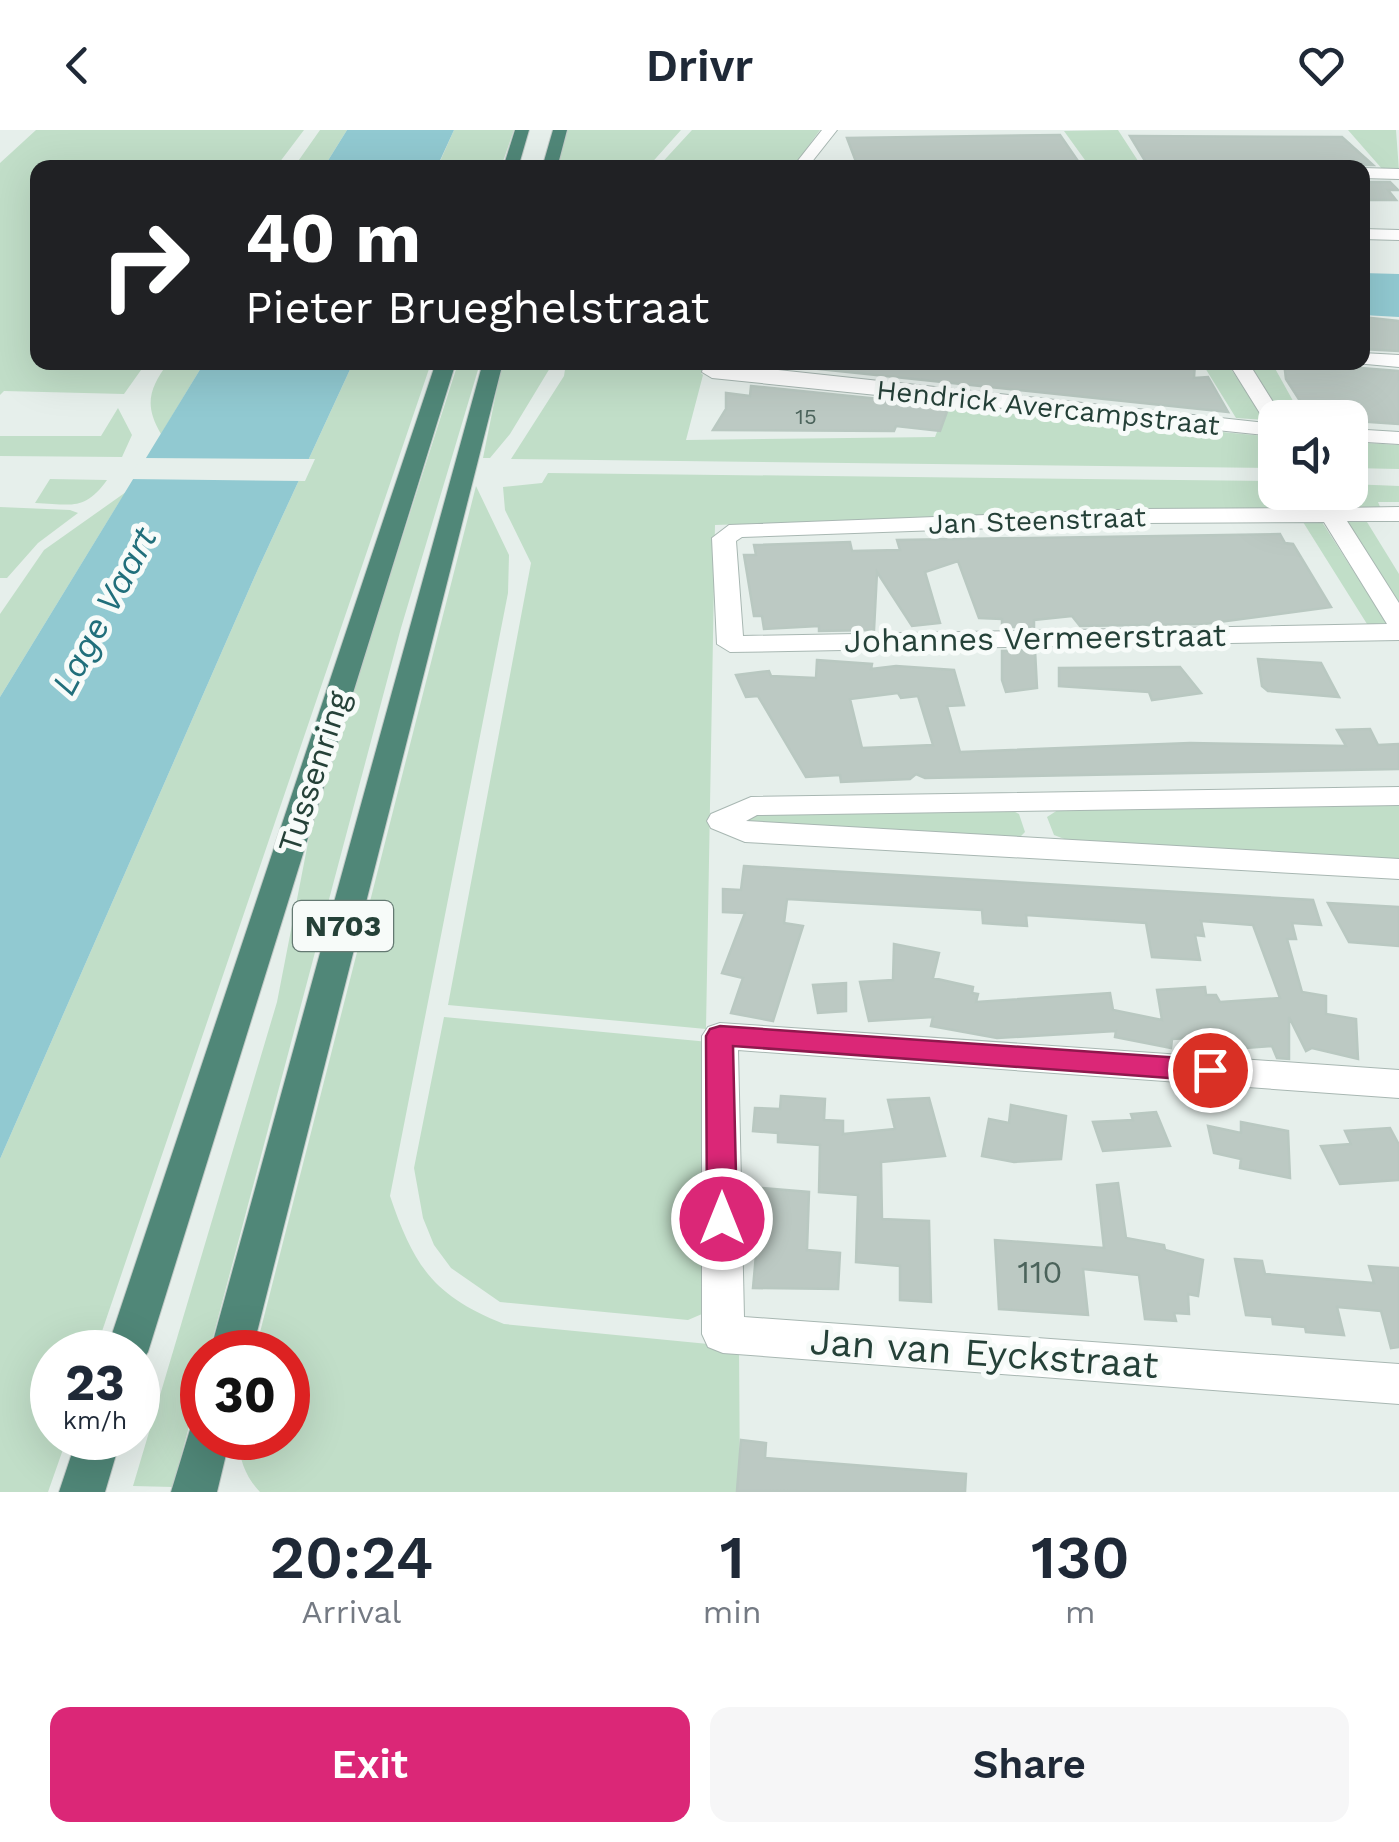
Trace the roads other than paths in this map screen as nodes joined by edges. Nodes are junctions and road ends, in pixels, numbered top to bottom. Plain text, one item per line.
1 (522, 130) edge
2 (560, 130) edge
3 (830, 130) edge
4 (513, 160) edge
5 (552, 160) edge
6 (805, 160) edge
7 (1370, 173) edge
8 (1399, 174) edge
9 (1370, 234) edge
10 (1399, 234) edge
11 (1370, 344) edge
12 (1399, 346) edge
13 (1370, 359) edge
14 (1399, 361) edge
15 (443, 370) edge
16 (492, 370) edge
17 (712, 370) edge
18 (1243, 370) edge
19 (1262, 400) edge
20 (1258, 428) edge
21 (1368, 436) edge
22 (1399, 438) edge
23 (1258, 506) edge
24 (1327, 510) edge
25 (1368, 510) edge
26 (1399, 514) edge
27 (726, 585) joint
28 (1399, 623) edge
29 (1399, 632) edge
30 (1399, 796) edge
31 (1032, 801) junction
32 (1042, 849) junction
33 (1399, 869) edge
34 (1399, 1084) edge
35 (134, 1330) edge
36 (237, 1330) edge
37 (1399, 1384) edge
38 (92, 1460) edge
39 (202, 1460) edge
40 (82, 1492) edge
41 (194, 1492) edge

1 - 4 highway
2 - 5 highway
3 - 6 street
7 - 8 street
9 - 10 street
11 - 12 street
13 - 14 street
15 - 35 highway, Tussenring / N703
16 - 36 highway, Tussenring / N703
17 - 20 street, Hendrick Avercampstraat
18 - 19 street
21 - 22 street
23 - 27 street, Jan Steenstraat
24 - 28 street
25 - 26 street, Jan Steenstraat
27 - 29 street, Johannes Vermeerstraat
30 - 31 street
31 - 32 street
31 - 32 street
32 - 33 street
34 - 37 street, Jan van Eyckstraat
38 - 40 highway
39 - 41 highway

